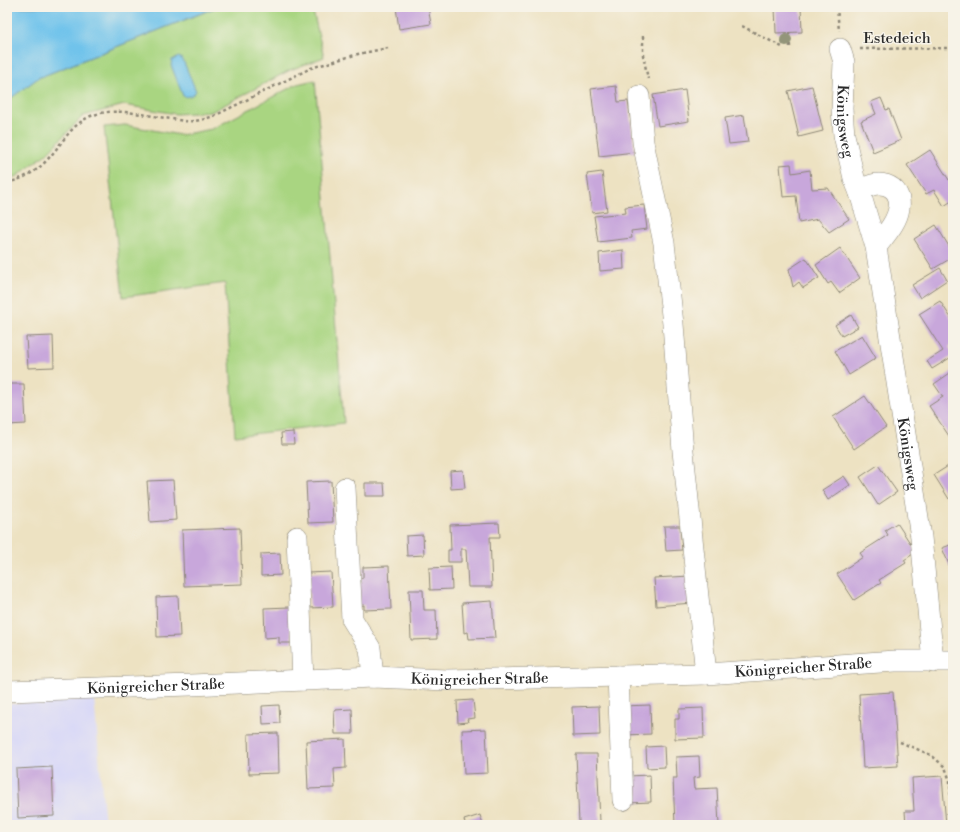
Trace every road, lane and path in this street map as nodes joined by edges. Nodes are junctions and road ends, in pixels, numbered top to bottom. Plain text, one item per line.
1 (742, 26) dead end
2 (789, 32) dead end
3 (643, 36) dead end
4 (782, 47) dead end
5 (388, 48) dead end
6 (790, 48) dead end
7 (840, 48) joint
8 (953, 48) edge
9 (644, 89) joint
10 (7, 183) edge
11 (860, 193) junction
12 (876, 248) junction
13 (345, 488) dead end
14 (297, 537) dead end
15 (943, 661) edge
16 (706, 674) junction
17 (618, 676) junction
18 (373, 677) junction
19 (303, 680) junction
20 (7, 691) edge
21 (900, 742) dead end
22 (623, 800) dead end
23 (952, 825) edge

1 - 4 path
2 - 6 path
3 - 9 path
5 - 10 path
7 - 8 path, Estedeich
7 - 11 street, Königsweg
9 - 16 street
11 - 12 street, Königsweg
11 - 12 street
12 - 15 street, Königsweg
13 - 18 street
14 - 19 street
15 - 16 street, Königreicher Straße
16 - 17 street, Königreicher Straße
17 - 18 street, Königreicher Straße
17 - 22 street
18 - 19 street, Königreicher Straße
19 - 20 street, Königreicher Straße
21 - 23 path

